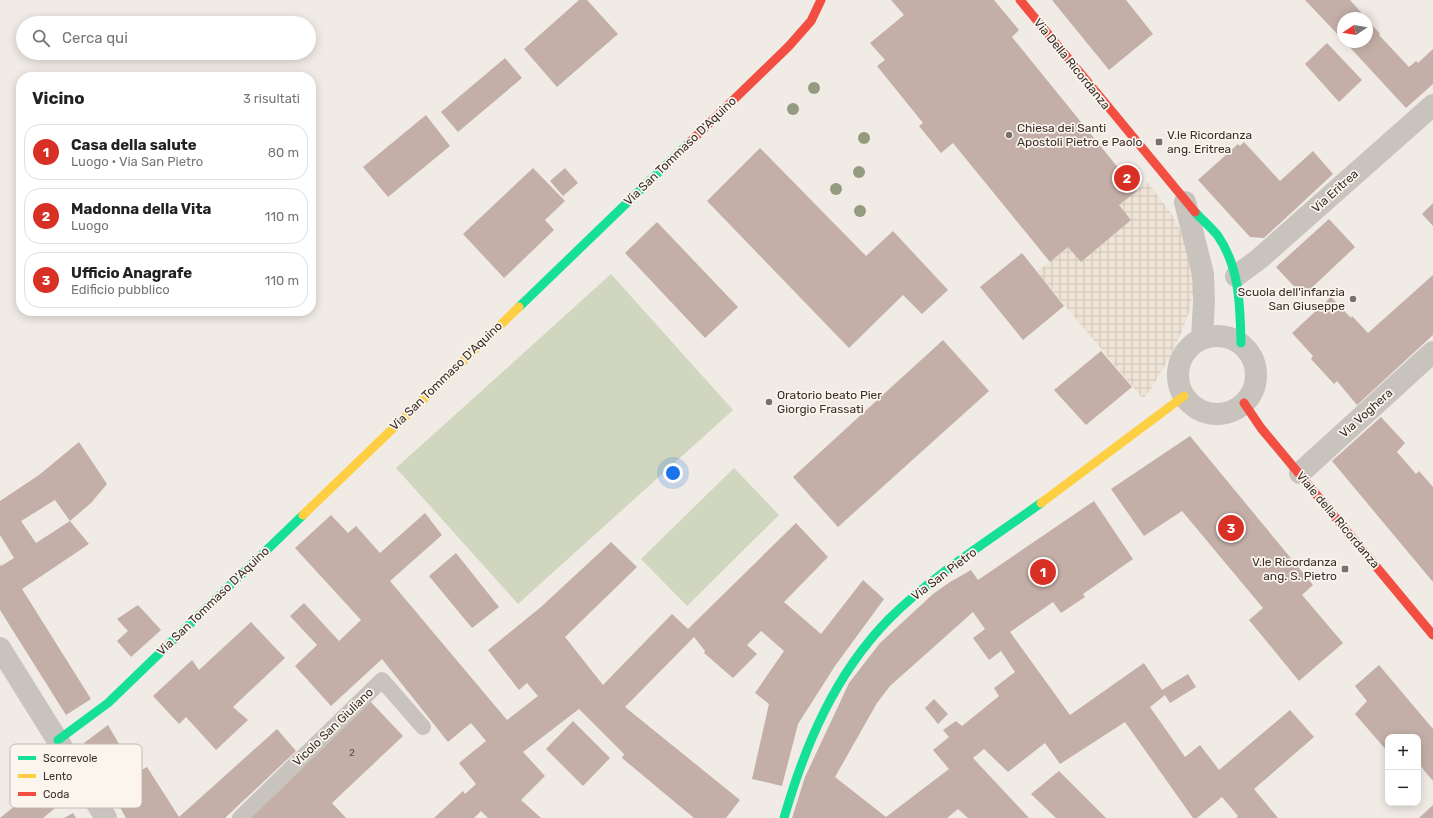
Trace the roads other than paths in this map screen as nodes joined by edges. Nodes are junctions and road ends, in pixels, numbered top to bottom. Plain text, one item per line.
1 (821, 0) edge
2 (1020, 0) edge
3 (1433, 105) edge
4 (1185, 202) junction
5 (1236, 276) junction
6 (1202, 339) junction
7 (1241, 343) junction
8 (1433, 352) edge
9 (1184, 396) junction
10 (1244, 403) junction
11 (1300, 473) junction
12 (1433, 635) edge
13 (0, 648) edge
14 (423, 727) dead end
15 (58, 740) junction
16 (60, 744) edge
17 (100, 808) edge
18 (106, 818) edge
19 (240, 818) edge
20 (784, 818) edge

1 - 15 street, Via San Tommaso D'Aquino
2 - 4 street, Via Della Ricordanza
3 - 5 street, Via Eritrea
4 - 5 street, Via Della Ricordanza
4 - 6 street, Via Della Ricordanza
5 - 7 street, Via Della Ricordanza
6 - 7 street
6 - 9 street
7 - 10 street
8 - 11 street, Via Voghera
9 - 10 street
9 - 20 street, Via San Pietro
10 - 11 street, Viale della Ricordanza
11 - 12 street, Viale della Ricordanza
13 - 15 street
14 - 19 lane, Vicolo San Giuliano
15 - 16 street
17 - 18 street

